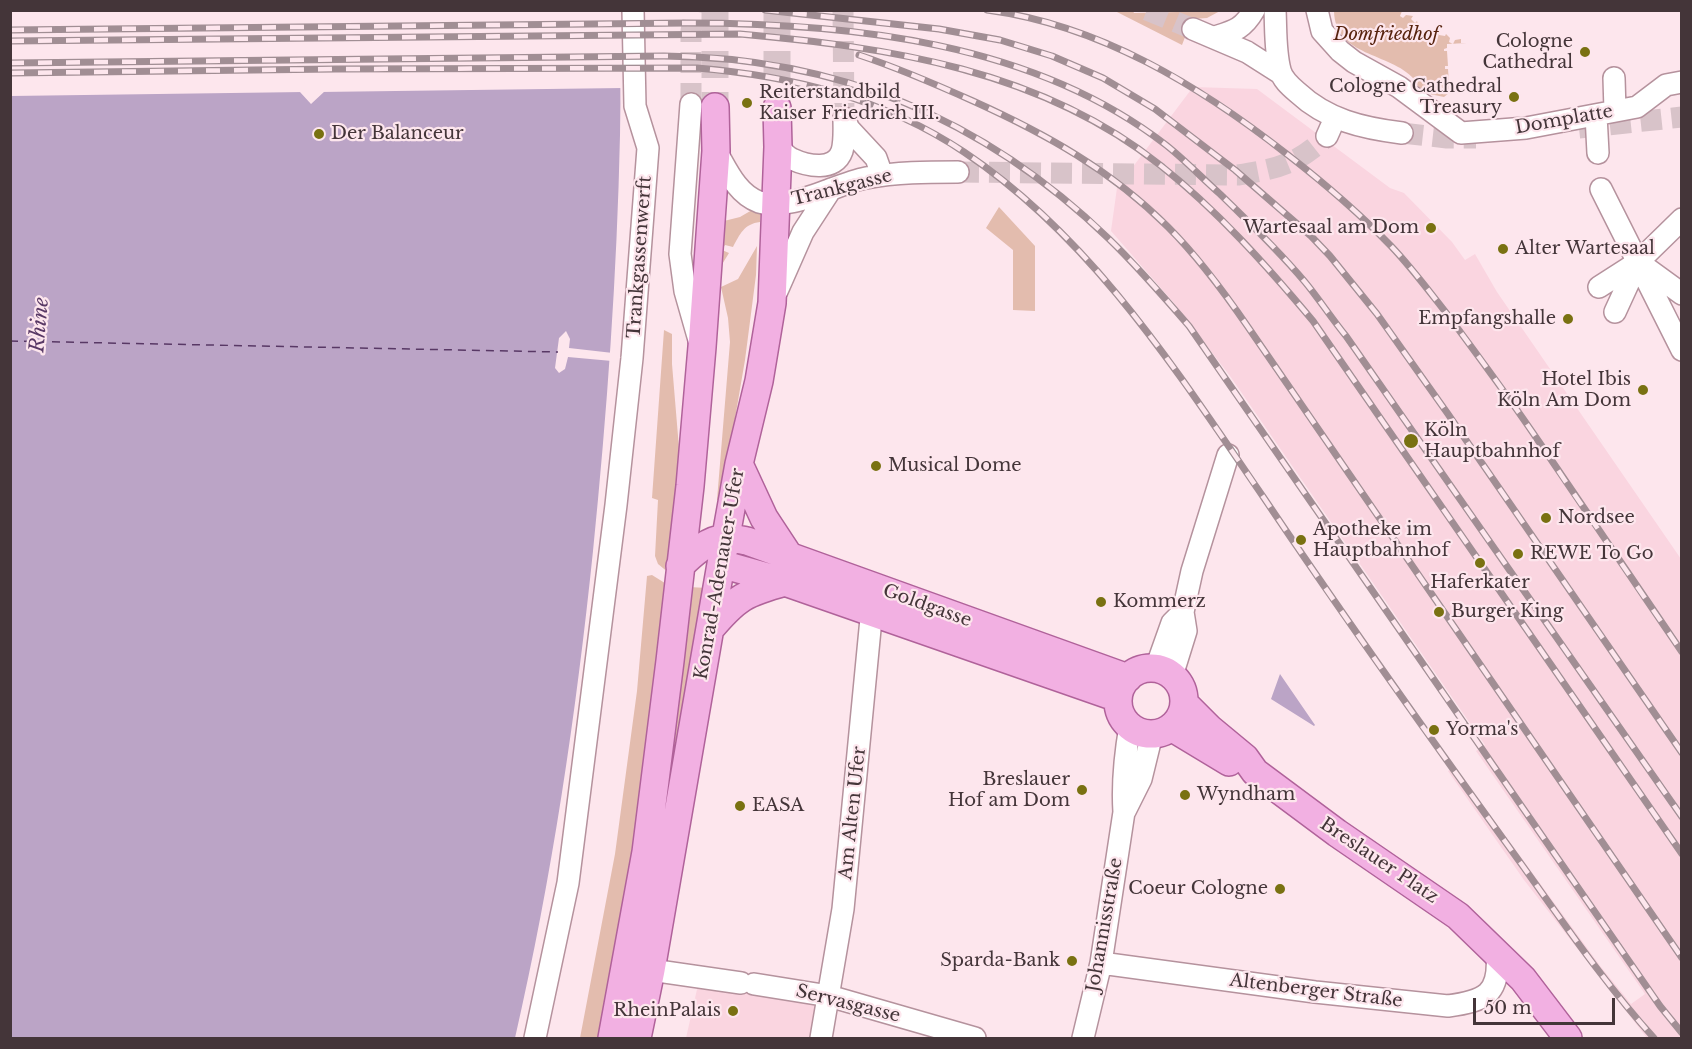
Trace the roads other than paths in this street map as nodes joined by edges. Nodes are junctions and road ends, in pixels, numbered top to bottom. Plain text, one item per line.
1 (633, 10) edge
2 (1254, 10) edge
3 (1275, 10) edge
4 (1317, 10) edge
5 (1193, 28) tunnel mouth
6 (1215, 37) junction
7 (1280, 73) junction
8 (1614, 78) dead end
9 (1682, 82) edge
10 (704, 105) joint
11 (777, 108) tunnel mouth
12 (1606, 113) junction
13 (1402, 133) tunnel mouth
14 (778, 147) junction
15 (716, 151) junction
16 (1598, 153) dead end
17 (958, 172) tunnel mouth
18 (882, 175) junction
19 (831, 189) junction
20 (1601, 189) dead end
21 (776, 204) junction
22 (1682, 219) edge
23 (1638, 262) junction
24 (1682, 294) edge
25 (1609, 295) dead end
26 (772, 303) junction
27 (702, 347) junction
28 (1682, 350) edge
29 (1228, 455) dead end
30 (739, 464) junction
31 (690, 486) junction
32 (718, 549) junction
33 (789, 556) junction
34 (680, 566) junction
35 (784, 582) junction
36 (873, 600) junction
37 (710, 628) junction
38 (1164, 672) junction
39 (1123, 688) junction
40 (1160, 722) junction
41 (1497, 955) junction
42 (1101, 963) junction
43 (651, 970) junction
44 (829, 996) junction
45 (536, 1038) edge
46 (612, 1038) edge
47 (637, 1038) edge
48 (821, 1038) edge
49 (975, 1038) edge
50 (1083, 1038) edge
51 (1568, 1038) edge

1 - 45 street, Trankgassenwerft
2 - 6 street
3 - 7 street
4 - 12 street, Domplatte
5 - 6 street
6 - 7 street
7 - 13 street
8 - 12 street
9 - 12 street, Domplatte
10 - 15 main road, Konrad-Adenauer-Ufer
10 - 27 street, Konrad-Adenauer-Ufer
11 - 14 main road, Konrad-Adenauer-Ufer
12 - 16 street
14 - 18 street
14 - 21 main road, Konrad-Adenauer-Ufer
15 - 21 street, Trankgasse
15 - 27 main road, Konrad-Adenauer-Ufer
17 - 18 street, Trankgasse
18 - 19 street, Trankgasse
19 - 21 street, Trankgasse
19 - 26 street
20 - 23 street
21 - 26 main road, Konrad-Adenauer-Ufer
22 - 23 street
23 - 24 street
23 - 25 street
23 - 28 street
26 - 30 main road, Konrad-Adenauer-Ufer
27 - 31 main road, Konrad-Adenauer-Ufer
29 - 38 street
30 - 32 main road, Konrad-Adenauer-Ufer
30 - 33 main road
31 - 32 main road
31 - 34 main road, Konrad-Adenauer-Ufer
32 - 33 main road, Goldgasse
32 - 34 main road
32 - 35 main road, Goldgasse
32 - 37 main road, Konrad-Adenauer-Ufer
33 - 36 main road, Goldgasse
34 - 46 main road, Konrad-Adenauer-Ufer
35 - 36 main road, Goldgasse
35 - 37 main road
36 - 39 main road, Goldgasse
36 - 44 street, Am Alten Ufer
37 - 43 main road, Konrad-Adenauer-Ufer
38 - 39 main road
38 - 40 main road
39 - 40 main road
40 - 41 main road, Breslauer Platz
40 - 42 street, Johannisstraße
41 - 42 street, Altenberger Straße
41 - 51 main road, Breslauer Platz
42 - 50 street, Johannisstraße
43 - 44 street, Servasgasse
43 - 47 main road, Konrad-Adenauer-Ufer
44 - 48 street, Am Alten Ufer
44 - 49 street, Servasgasse

